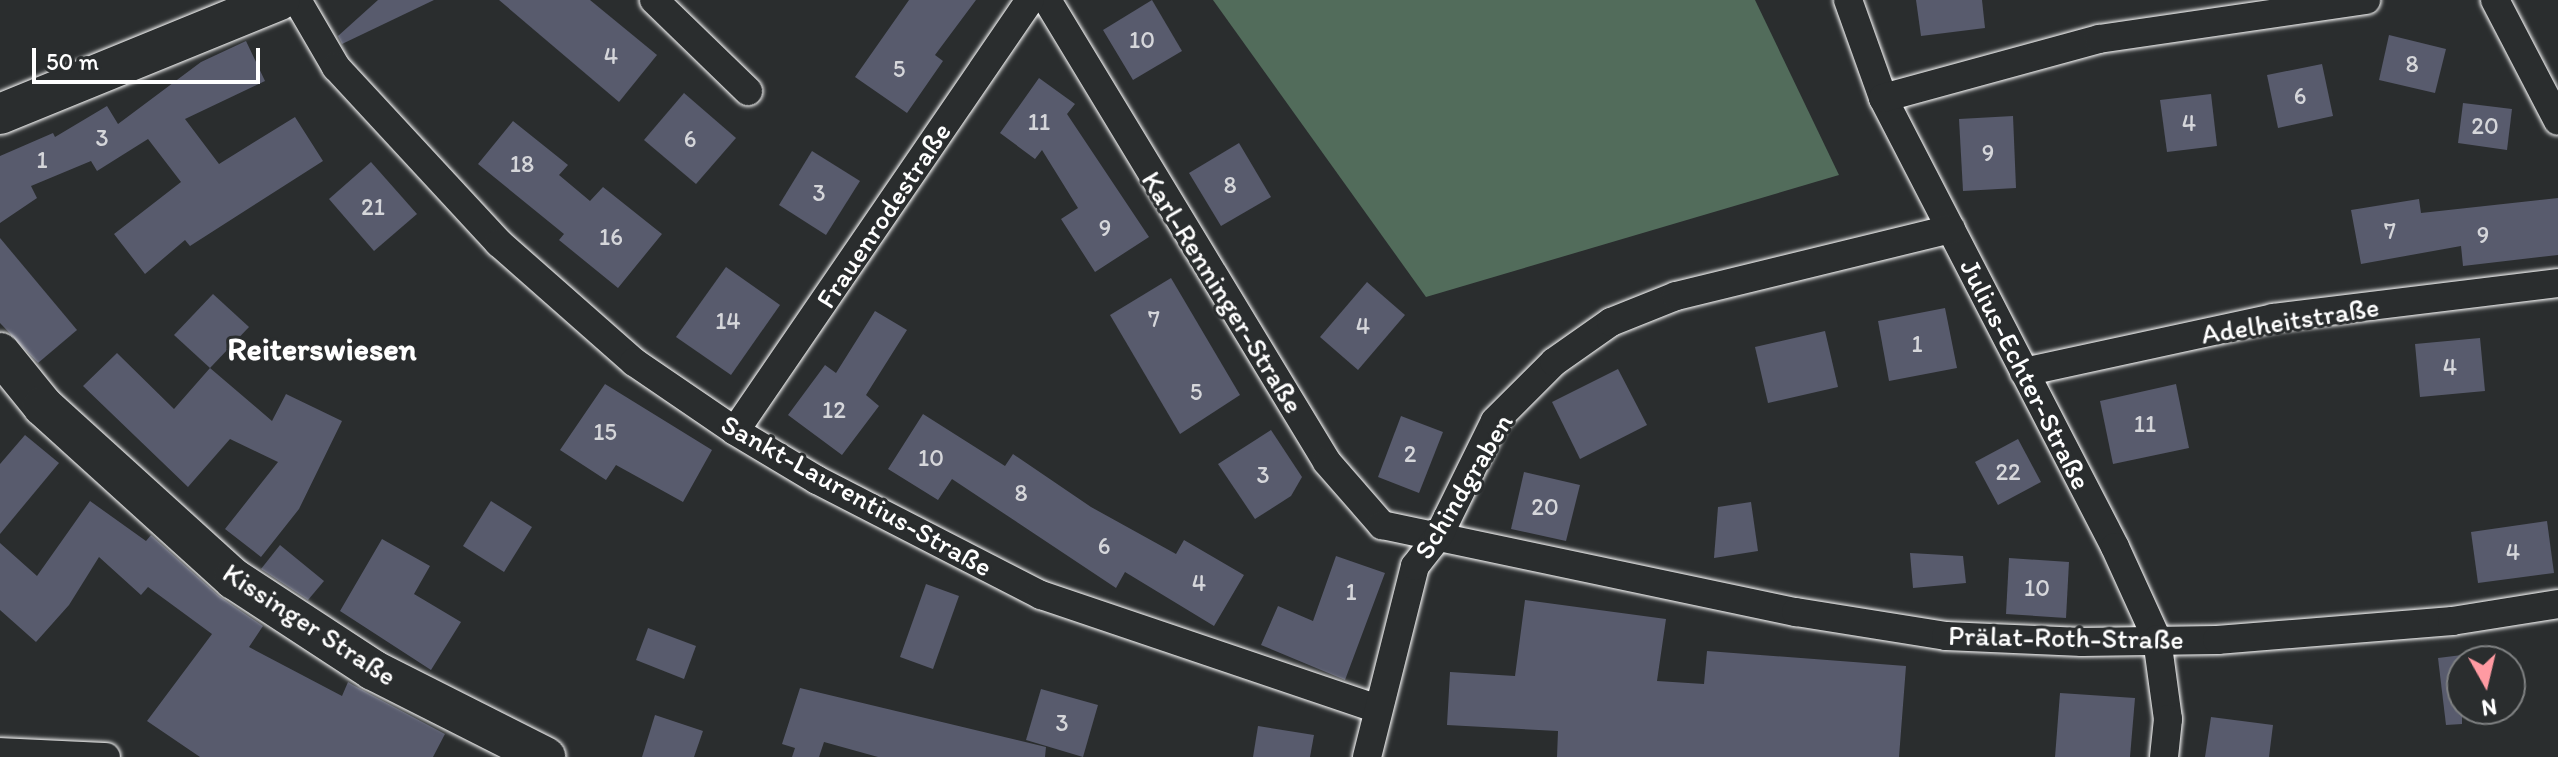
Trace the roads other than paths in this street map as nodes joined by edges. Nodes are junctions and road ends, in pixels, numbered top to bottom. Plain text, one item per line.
1 (280, 0) edge
2 (297, 0) edge
3 (654, 0) edge
4 (1030, 0) edge
5 (1047, 0) edge
6 (1848, 0) edge
7 (2366, 0) edge
8 (2495, 0) edge
9 (748, 91) dead end
10 (1883, 98) junction
11 (0, 114) edge
12 (2558, 121) edge
13 (1951, 229) junction
14 (2558, 283) edge
15 (0, 353) edge
16 (2024, 372) junction
17 (735, 431) junction
18 (1438, 537) junction
19 (2558, 604) edge
20 (2157, 639) junction
21 (1377, 709) junction
22 (0, 752) edge
23 (106, 757) edge
24 (545, 757) edge
25 (1367, 757) edge
26 (2164, 757) edge

1 - 11 street
2 - 17 street, Sankt-Laurentius-Straße
3 - 9 street
4 - 17 street, Frauenrodestraße
5 - 18 street, Karl-Renninger-Straße
6 - 10 street, Julius-Echter-Straße
7 - 10 street
8 - 12 street
10 - 13 street, Julius-Echter-Straße
13 - 16 street, Julius-Echter-Straße
13 - 18 street, Schindgraben
14 - 16 street, Adelheitstraße
15 - 24 street, Kissinger Straße
16 - 20 street, Julius-Echter-Straße
17 - 21 street, Sankt-Laurentius-Straße
18 - 20 street, Prälat-Roth-Straße
18 - 21 street, Schindgraben
19 - 20 street, Prälat-Roth-Straße
20 - 26 street, Julius-Echter-Straße
21 - 25 street, Schindgraben
22 - 23 street

